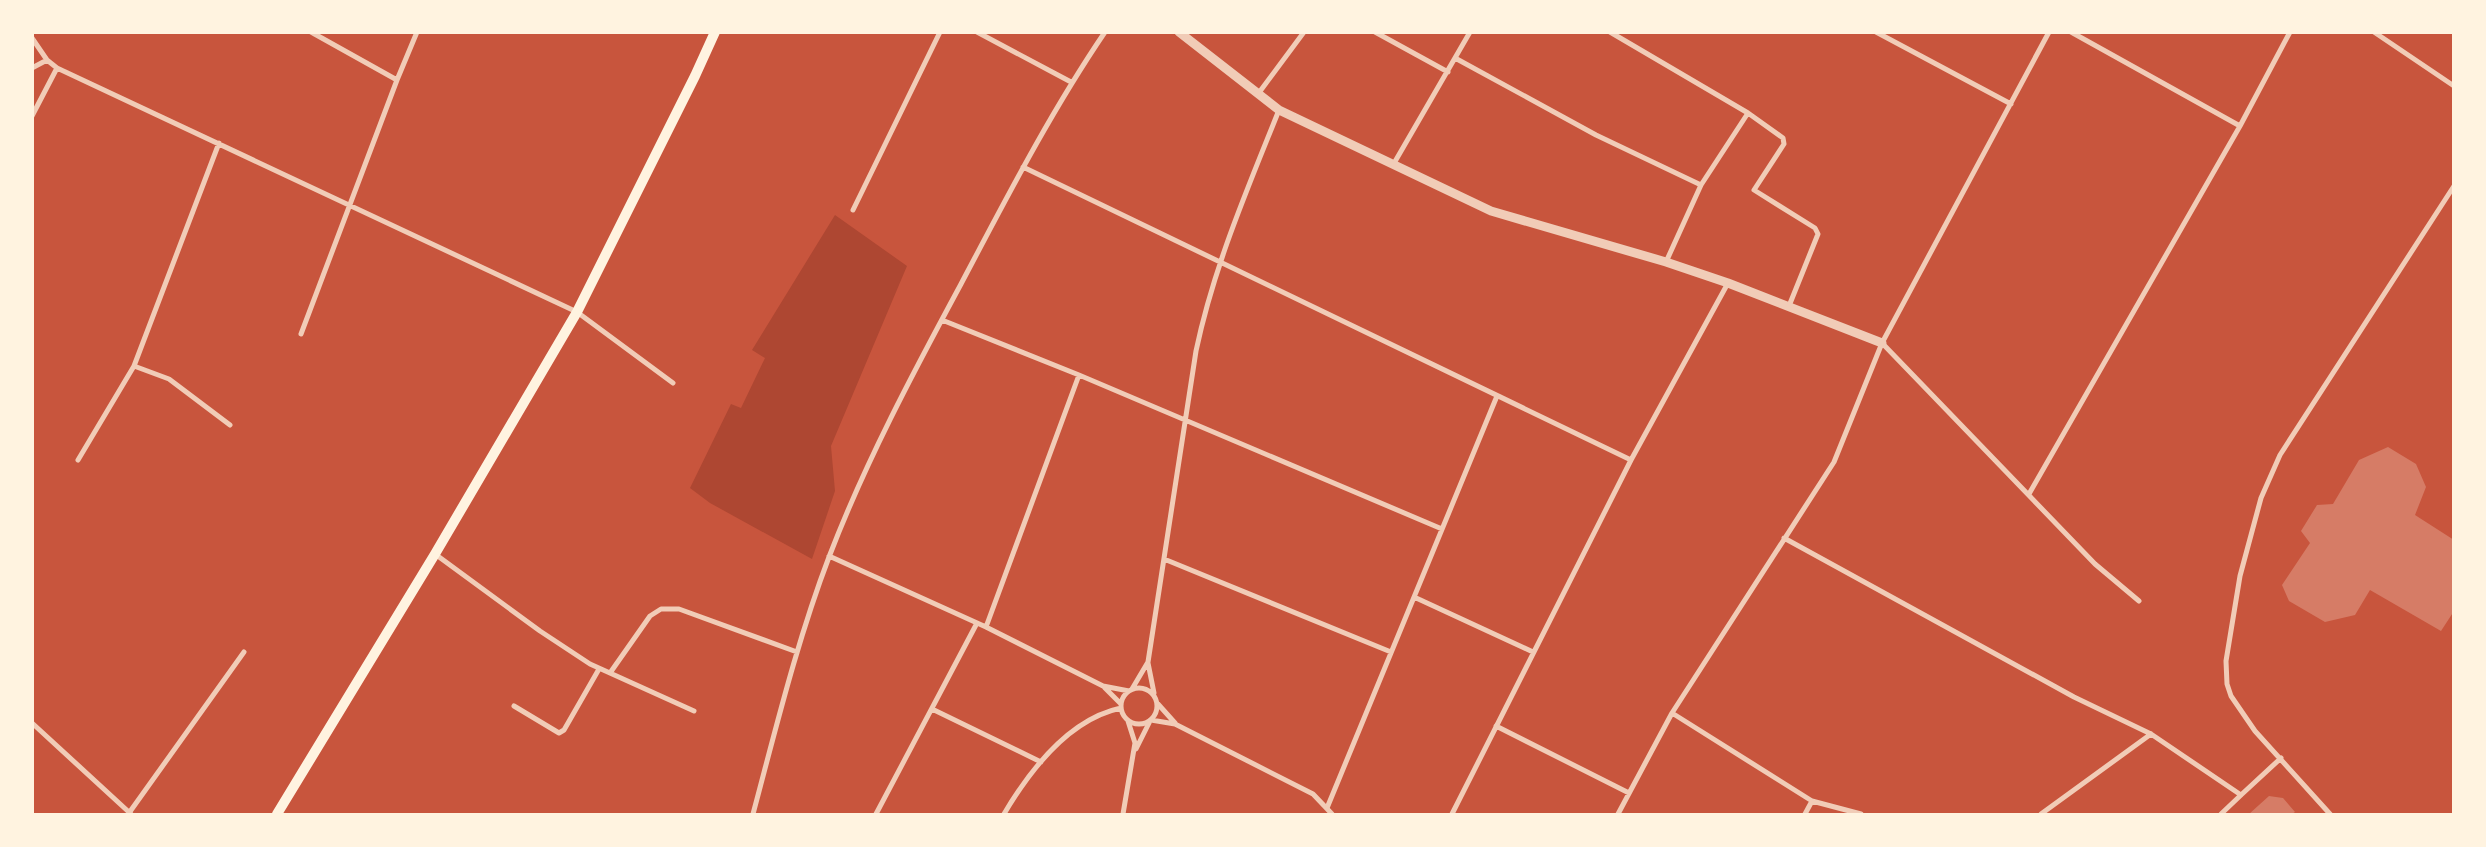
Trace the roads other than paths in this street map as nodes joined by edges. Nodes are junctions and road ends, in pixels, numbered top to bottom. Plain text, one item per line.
1 (311, 32) edge
2 (417, 32) edge
3 (715, 32) edge
4 (940, 32) edge
5 (978, 32) edge
6 (1105, 32) edge
7 (1179, 32) edge
8 (1304, 32) edge
9 (1375, 32) edge
10 (1470, 32) edge
11 (1610, 32) edge
12 (1876, 32) edge
13 (2049, 32) edge
14 (2071, 32) edge
15 (2290, 32) edge
16 (2374, 32) edge
17 (32, 38) edge
18 (1455, 58) junction
19 (47, 60) junction
20 (32, 68) edge
21 (57, 68) junction
22 (1448, 72) junction
23 (396, 80) junction
24 (1071, 82) junction
25 (2454, 86) edge
26 (1257, 94) junction
27 (2011, 104) junction
28 (1279, 110) junction
29 (1748, 113) junction
30 (32, 116) edge
31 (2240, 126) junction
32 (219, 143) junction
33 (1393, 166) junction
34 (1023, 167) junction
35 (1701, 186) junction
36 (2454, 186) edge
37 (350, 204) junction
38 (853, 210) dead end
39 (1219, 261) junction
40 (1666, 262) junction
41 (1728, 283) junction
42 (1789, 306) junction
43 (577, 312) junction
44 (942, 320) junction
45 (301, 334) dead end
46 (1882, 343) junction
47 (134, 366) junction
48 (1079, 375) junction
49 (673, 383) dead end
50 (1497, 396) junction
51 (1185, 421) junction
52 (230, 425) dead end
53 (78, 460) dead end
54 (1631, 460) junction
55 (2029, 494) junction
56 (1442, 529) junction
57 (1784, 538) junction
58 (436, 554) junction
59 (829, 556) junction
60 (1164, 558) junction
61 (1414, 597) junction
62 (2138, 601) dead end
63 (977, 624) junction
64 (986, 627) junction
65 (244, 652) dead end
66 (797, 652) junction
67 (1391, 652) junction
68 (1533, 652) junction
69 (1148, 662) junction
70 (599, 669) junction
71 (610, 673) junction
72 (1103, 686) junction
73 (1130, 690) junction
74 (1155, 696) junction
75 (1158, 704) junction
76 (514, 706) dead end
77 (1121, 706) junction
78 (932, 709) junction
79 (694, 710) dead end
80 (1672, 713) junction
81 (1128, 721) junction
82 (1150, 721) junction
83 (32, 723) edge
84 (1175, 724) junction
85 (1496, 726) junction
86 (2151, 734) junction
87 (1134, 754) junction
88 (2281, 758) junction
89 (1041, 762) junction
90 (1629, 794) junction
91 (2241, 795) junction
92 (1812, 801) junction
93 (1327, 808) junction
94 (130, 814) edge
95 (277, 814) edge
96 (752, 814) edge
97 (876, 814) edge
98 (1004, 814) edge
99 (1123, 814) edge
100 (1332, 814) edge
101 (1452, 814) edge
102 (1618, 814) edge
103 (1805, 814) edge
104 (1861, 814) edge
105 (2041, 814) edge
106 (2221, 814) edge
107 (2330, 814) edge

1 - 23 street
2 - 23 street
3 - 43 main road
4 - 38 street
5 - 24 street
6 - 24 street
7 - 26 street
8 - 26 street
9 - 22 street
10 - 18 street
11 - 29 street
12 - 27 street
13 - 27 street
14 - 31 street
15 - 31 street
16 - 25 street
17 - 19 street
18 - 22 street
18 - 35 street
19 - 20 street
19 - 21 street
21 - 30 street
21 - 32 street
22 - 33 street
23 - 37 street
24 - 34 street
26 - 28 street
27 - 46 street
28 - 33 street
28 - 39 street
29 - 35 street
29 - 42 street
31 - 55 street
32 - 37 street
32 - 47 street
33 - 40 street
34 - 39 street
34 - 44 street
35 - 40 street
36 - 88 street
37 - 43 street
37 - 45 street
39 - 50 street
39 - 51 street
40 - 41 street
41 - 42 street
41 - 54 street
42 - 46 street
43 - 49 street
43 - 58 main road
44 - 48 street
44 - 59 street
46 - 55 street
46 - 57 street
47 - 52 street
47 - 53 street
48 - 51 street
48 - 64 street
50 - 54 street
50 - 56 street
51 - 56 street
51 - 60 street
54 - 68 street
55 - 62 street
56 - 61 street
57 - 80 street
57 - 86 street
58 - 70 street
58 - 95 main road
59 - 63 street
59 - 66 street
60 - 67 street
60 - 69 street
61 - 67 street
61 - 68 street
63 - 64 street
63 - 78 street
64 - 72 street
65 - 94 street
66 - 71 street
66 - 96 street
67 - 93 street
68 - 85 street
69 - 73 street
69 - 74 street
70 - 71 street
70 - 76 street
71 - 79 street
72 - 73 street
72 - 77 street
73 - 74 street
73 - 77 street
74 - 75 street
75 - 82 street
75 - 84 street
77 - 81 street
77 - 89 street
78 - 89 street
78 - 97 street
80 - 90 street
80 - 92 street
81 - 82 street
81 - 87 street
82 - 84 street
82 - 87 street
83 - 94 street
84 - 93 street
85 - 90 street
85 - 101 street
86 - 91 street
86 - 105 street
87 - 99 street
88 - 91 street
88 - 107 street
89 - 98 street
90 - 102 street
91 - 106 street
92 - 103 street
92 - 104 street
93 - 100 street

